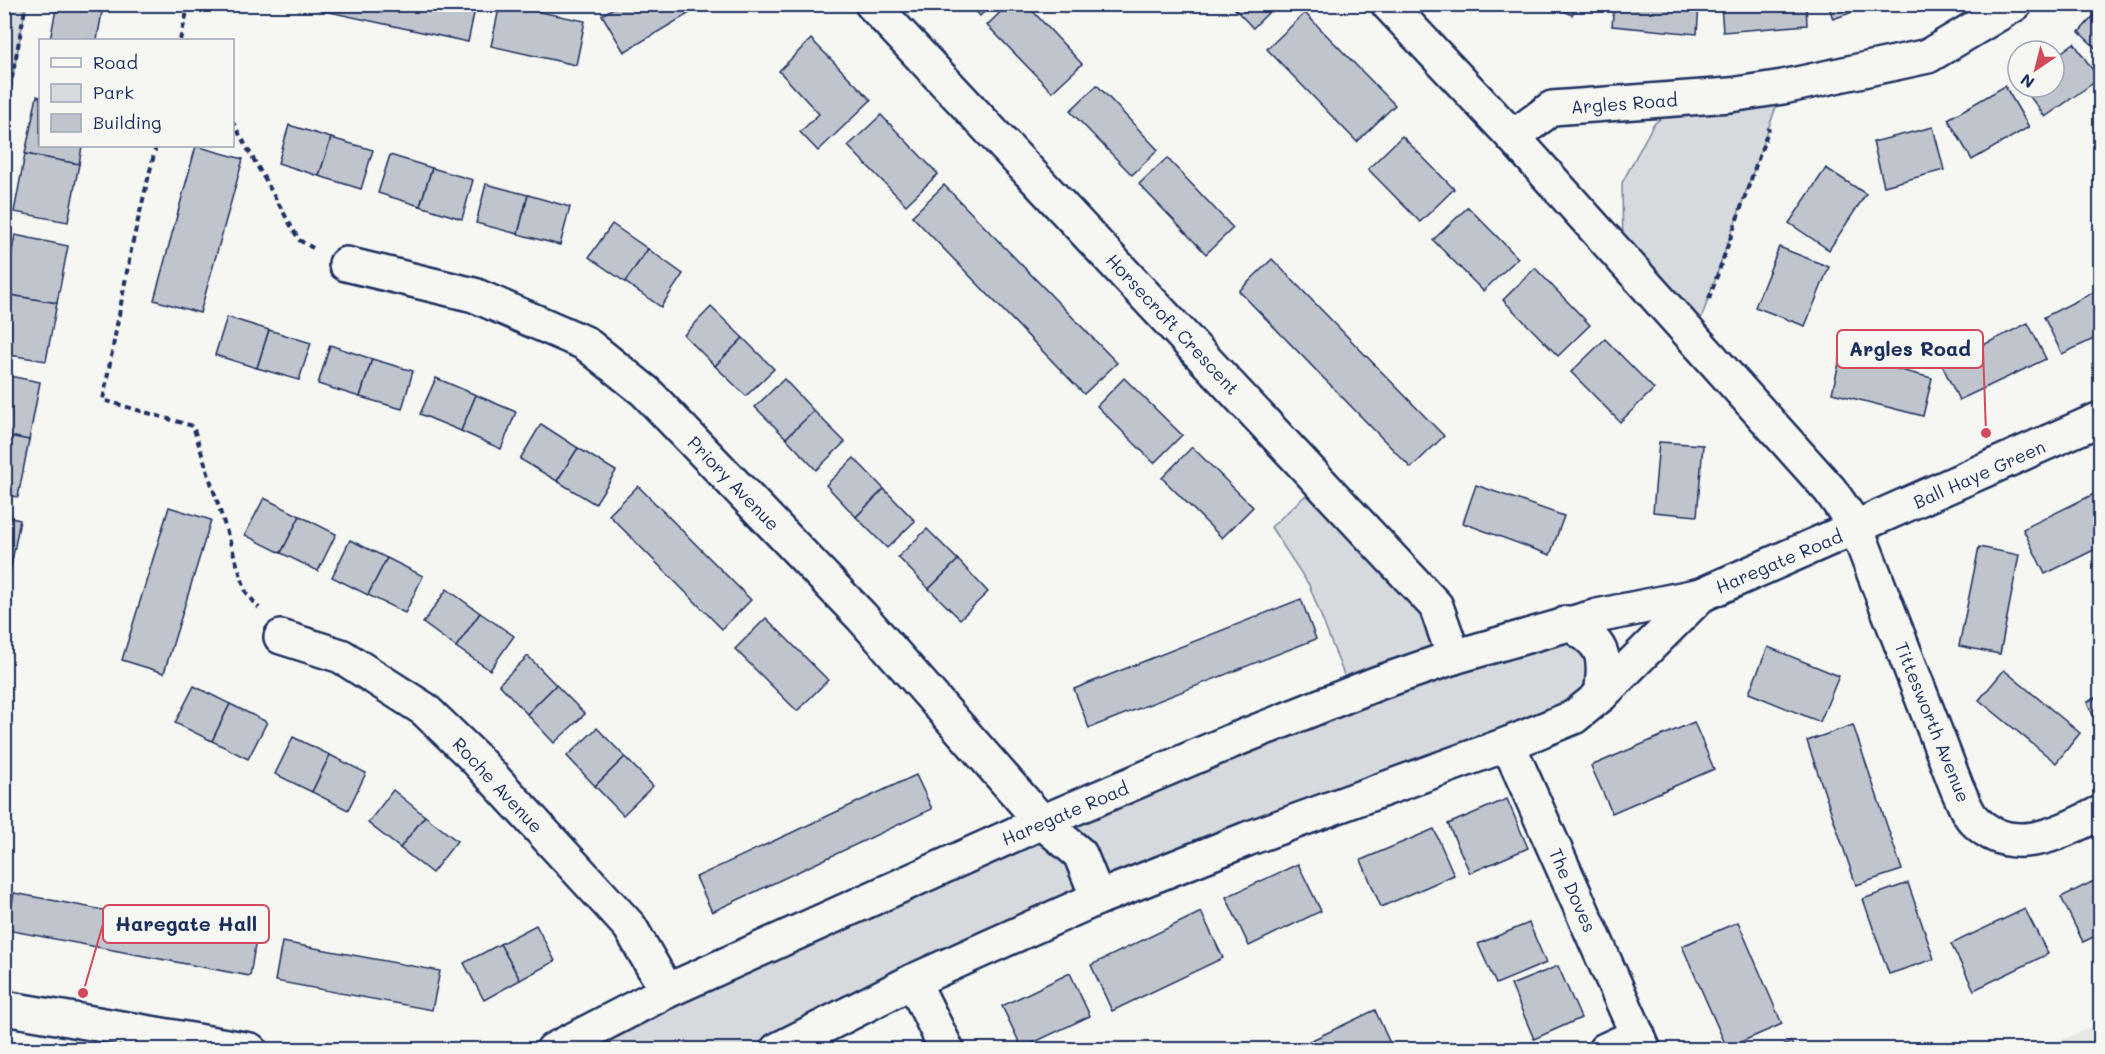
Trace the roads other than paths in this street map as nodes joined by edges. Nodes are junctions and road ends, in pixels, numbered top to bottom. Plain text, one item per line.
1 (872, 4) edge
2 (1388, 4) edge
3 (2015, 4) edge
4 (1513, 137) junction
5 (346, 264) road end
6 (2100, 419) edge
7 (1856, 527) junction
8 (1701, 595) junction
9 (1567, 623) junction
10 (281, 637) road end
11 (1454, 657) junction
12 (1601, 695) junction
13 (1508, 744) junction
14 (2100, 813) edge
15 (1042, 822) junction
16 (1098, 898) junction
17 (913, 981) junction
18 (666, 991) junction
19 (4, 1008) edge
20 (140, 1040) edge
21 (1641, 1042) edge
22 (567, 1046) edge
23 (250, 1050) edge
24 (777, 1050) edge
25 (947, 1050) edge
26 (1605, 1050) edge

1 - 11 street, Horsecroft Crescent
2 - 4 street
3 - 4 street, Argles Road
4 - 7 street
5 - 15 street, Priory Avenue
6 - 7 street, Ball Haye Green
7 - 8 street, Haregate Road
7 - 14 street, Tittesworth Avenue
8 - 9 street, Haregate Road
8 - 12 street, Haregate Road
9 - 11 street, Haregate Road
9 - 12 street
10 - 18 street, Roche Avenue
11 - 15 street, Haregate Road
12 - 13 street, Haregate Road
13 - 16 street, Haregate Road
13 - 21 street, The Doves
15 - 16 street, Priory Avenue
15 - 18 street, Haregate Road
16 - 17 street, Haregate Road
17 - 24 street, Haregate Road
17 - 25 street
18 - 22 street, Haregate Road
19 - 20 street
20 - 23 street
21 - 26 street, The Doves

